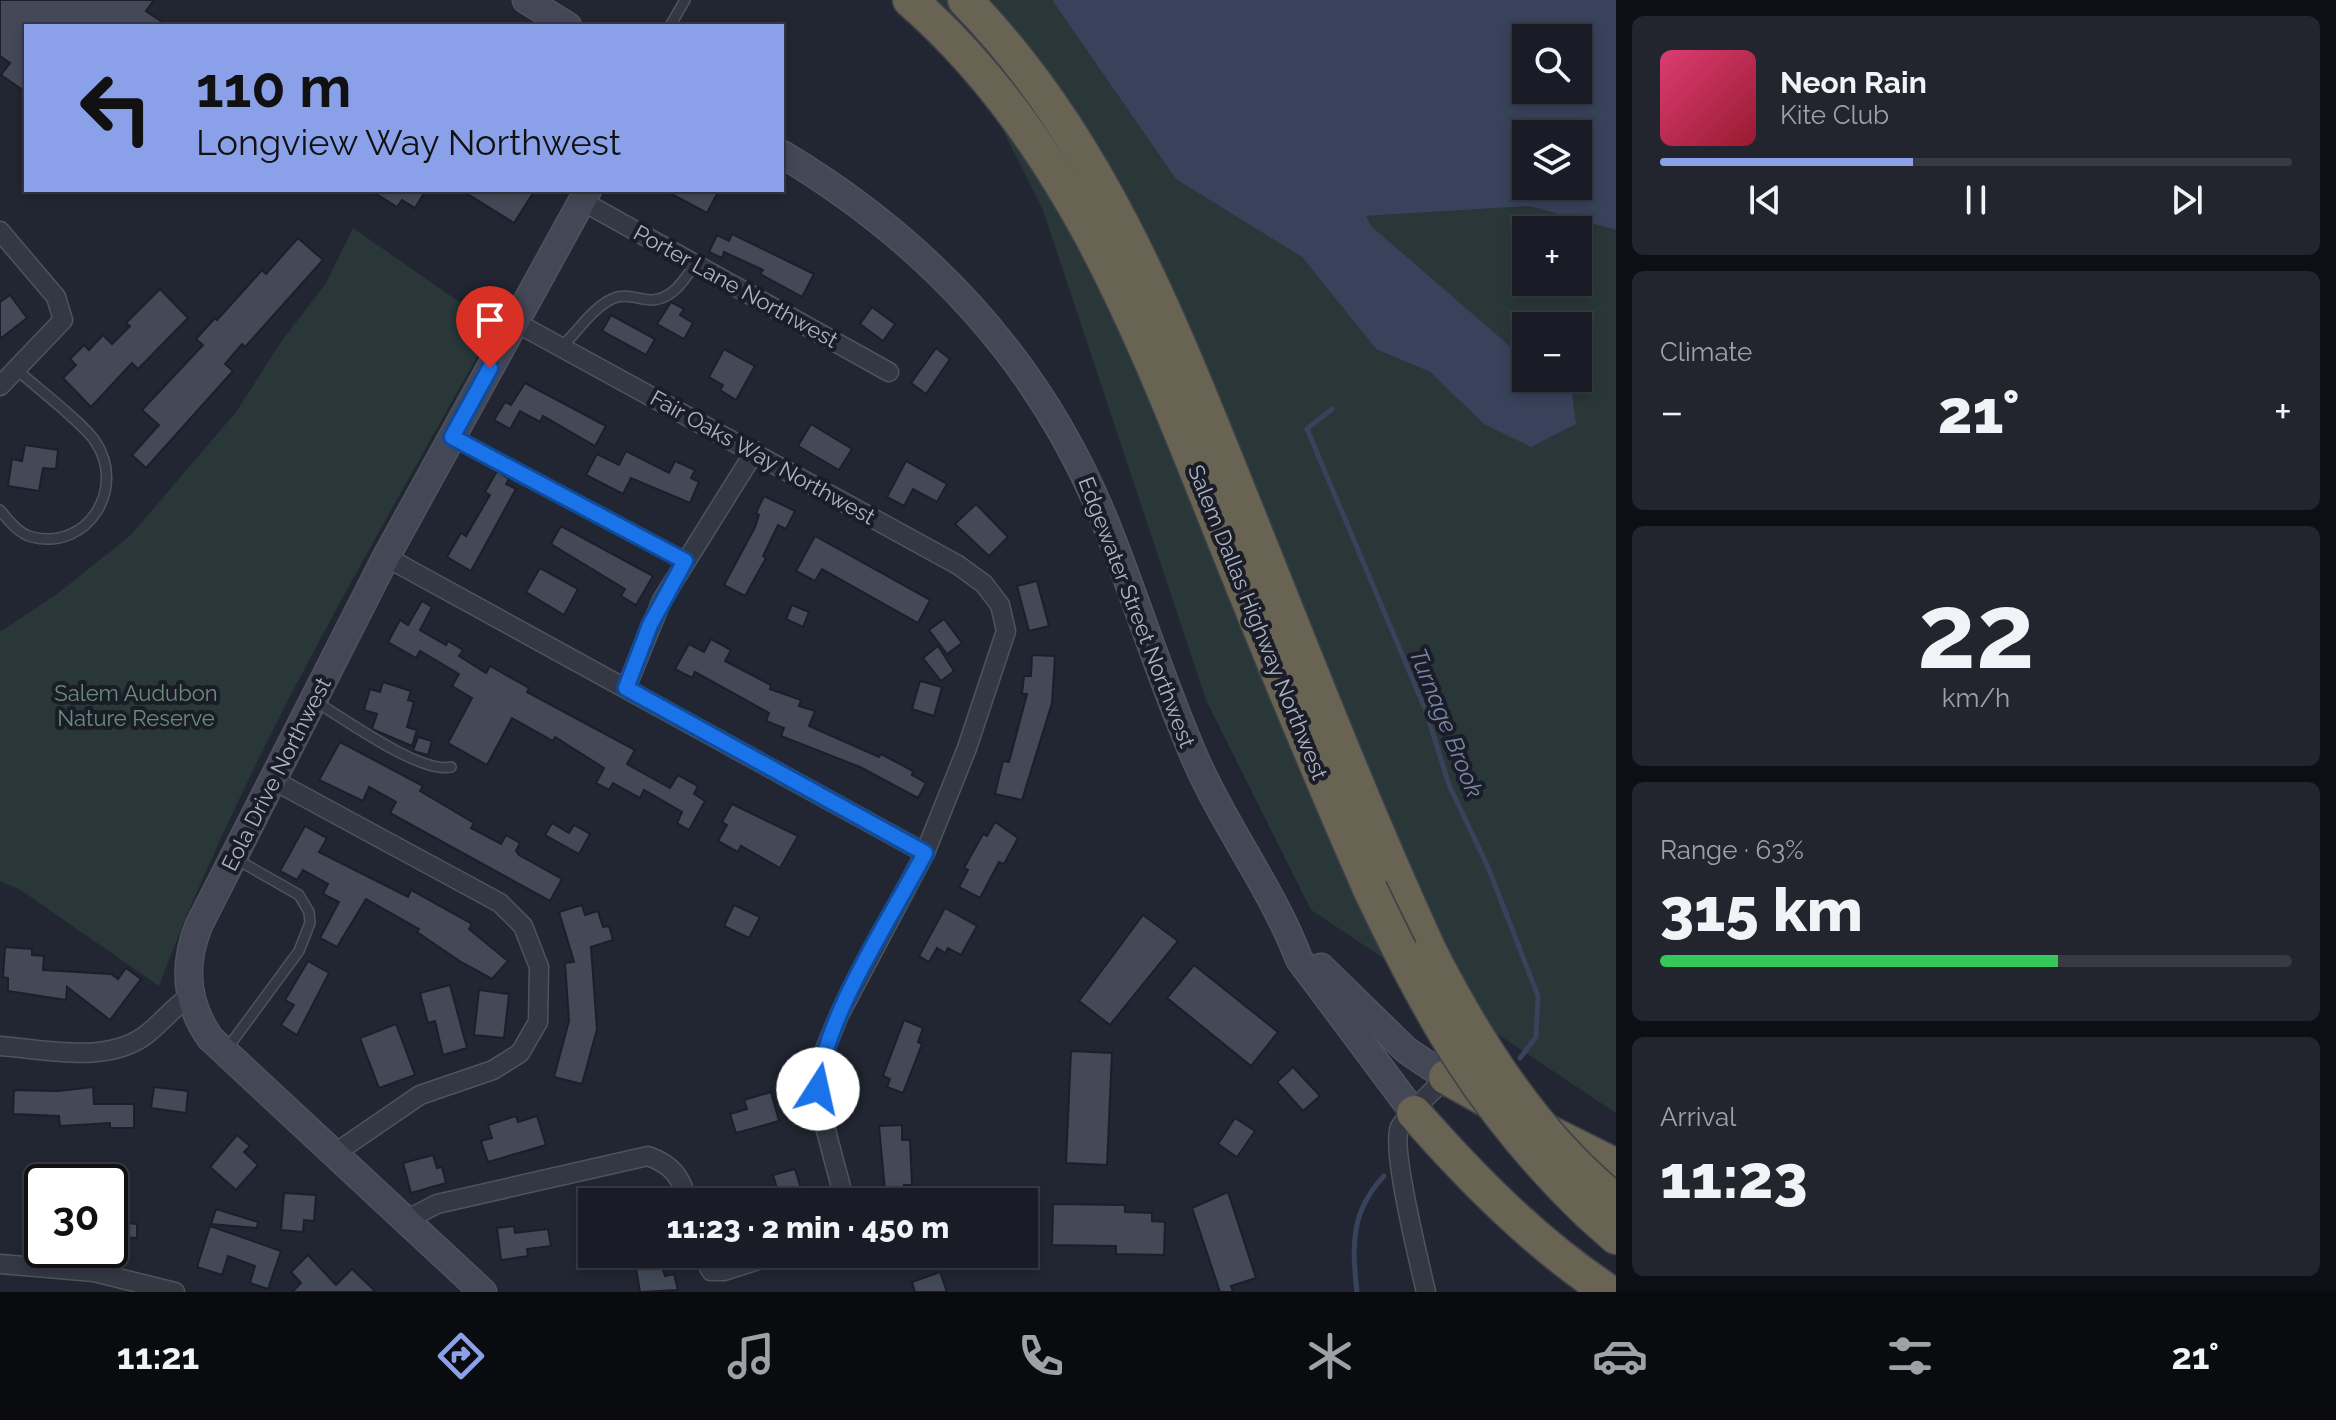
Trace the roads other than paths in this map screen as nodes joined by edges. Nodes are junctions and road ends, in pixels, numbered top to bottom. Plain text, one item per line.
1 (526, 0) edge
2 (685, 0) edge
3 (910, 0) edge
4 (965, 0) edge
5 (565, 24) edge
6 (671, 24) edge
7 (784, 155) edge
8 (585, 195) edge
9 (0, 231) edge
10 (696, 263) junction
11 (515, 322) junction
12 (561, 347) junction
13 (17, 370) junction
14 (889, 372) dead end
15 (0, 386) edge
16 (452, 437) junction
17 (755, 451) junction
18 (0, 510) edge
19 (386, 557) junction
20 (685, 561) junction
21 (626, 688) junction
22 (313, 701) junction
23 (451, 767) dead end
24 (273, 780) junction
25 (925, 853) junction
26 (233, 858) junction
27 (1289, 932) junction
28 (190, 996) junction
29 (0, 1046) edge
30 (223, 1053) junction
31 (1446, 1077) junction
32 (1414, 1113) junction
33 (334, 1154) junction
34 (1616, 1166) edge
35 (684, 1188) edge
36 (841, 1188) edge
37 (1602, 1207) edge
38 (406, 1220) junction
39 (1616, 1237) edge
40 (0, 1264) edge
41 (709, 1268) edge
42 (733, 1268) edge
43 (175, 1292) edge
44 (483, 1292) edge
45 (1426, 1292) edge
46 (1609, 1292) edge

1 - 5 main road
2 - 6 lane
3 - 37 highway, Salem Dallas Highway Northwest, bridge
4 - 37 highway, Salem Dallas Highway Northwest, bridge
7 - 27 main road, Edgewater Street Northwest
8 - 10 street, Porter Lane Northwest
8 - 11 main road, Eola Drive Northwest
9 - 13 street
10 - 12 lane
10 - 14 street, Porter Lane Northwest
11 - 12 street, Fair Oaks Way Northwest
11 - 16 main road, Eola Drive Northwest
12 - 17 street, Fair Oaks Way Northwest
13 - 15 street
13 - 18 lane
16 - 19 main road, Eola Drive Northwest
16 - 20 lane
17 - 20 street
17 - 25 street, Fair Oaks Way Northwest
19 - 21 street
19 - 22 main road, Eola Drive Northwest
20 - 21 street
21 - 25 street
22 - 23 lane
22 - 24 main road, Eola Drive Northwest
24 - 26 main road, Eola Drive Northwest
24 - 33 street
25 - 36 street
26 - 28 main road, Eola Drive Northwest
26 - 30 lane
27 - 31 main road, Edgewater Street Northwest
27 - 32 main road, Edgewater Street Northwest
28 - 29 street
28 - 30 main road, Eola Drive Northwest
30 - 33 main road, Eola Drive Northwest
31 - 32 street
31 - 34 highway
32 - 45 street
32 - 46 highway
33 - 38 main road, Eola Drive Northwest
35 - 38 street
37 - 39 highway, Salem Dallas Highway Northwest
38 - 44 main road, Eola Drive Northwest
40 - 43 street
41 - 42 street

